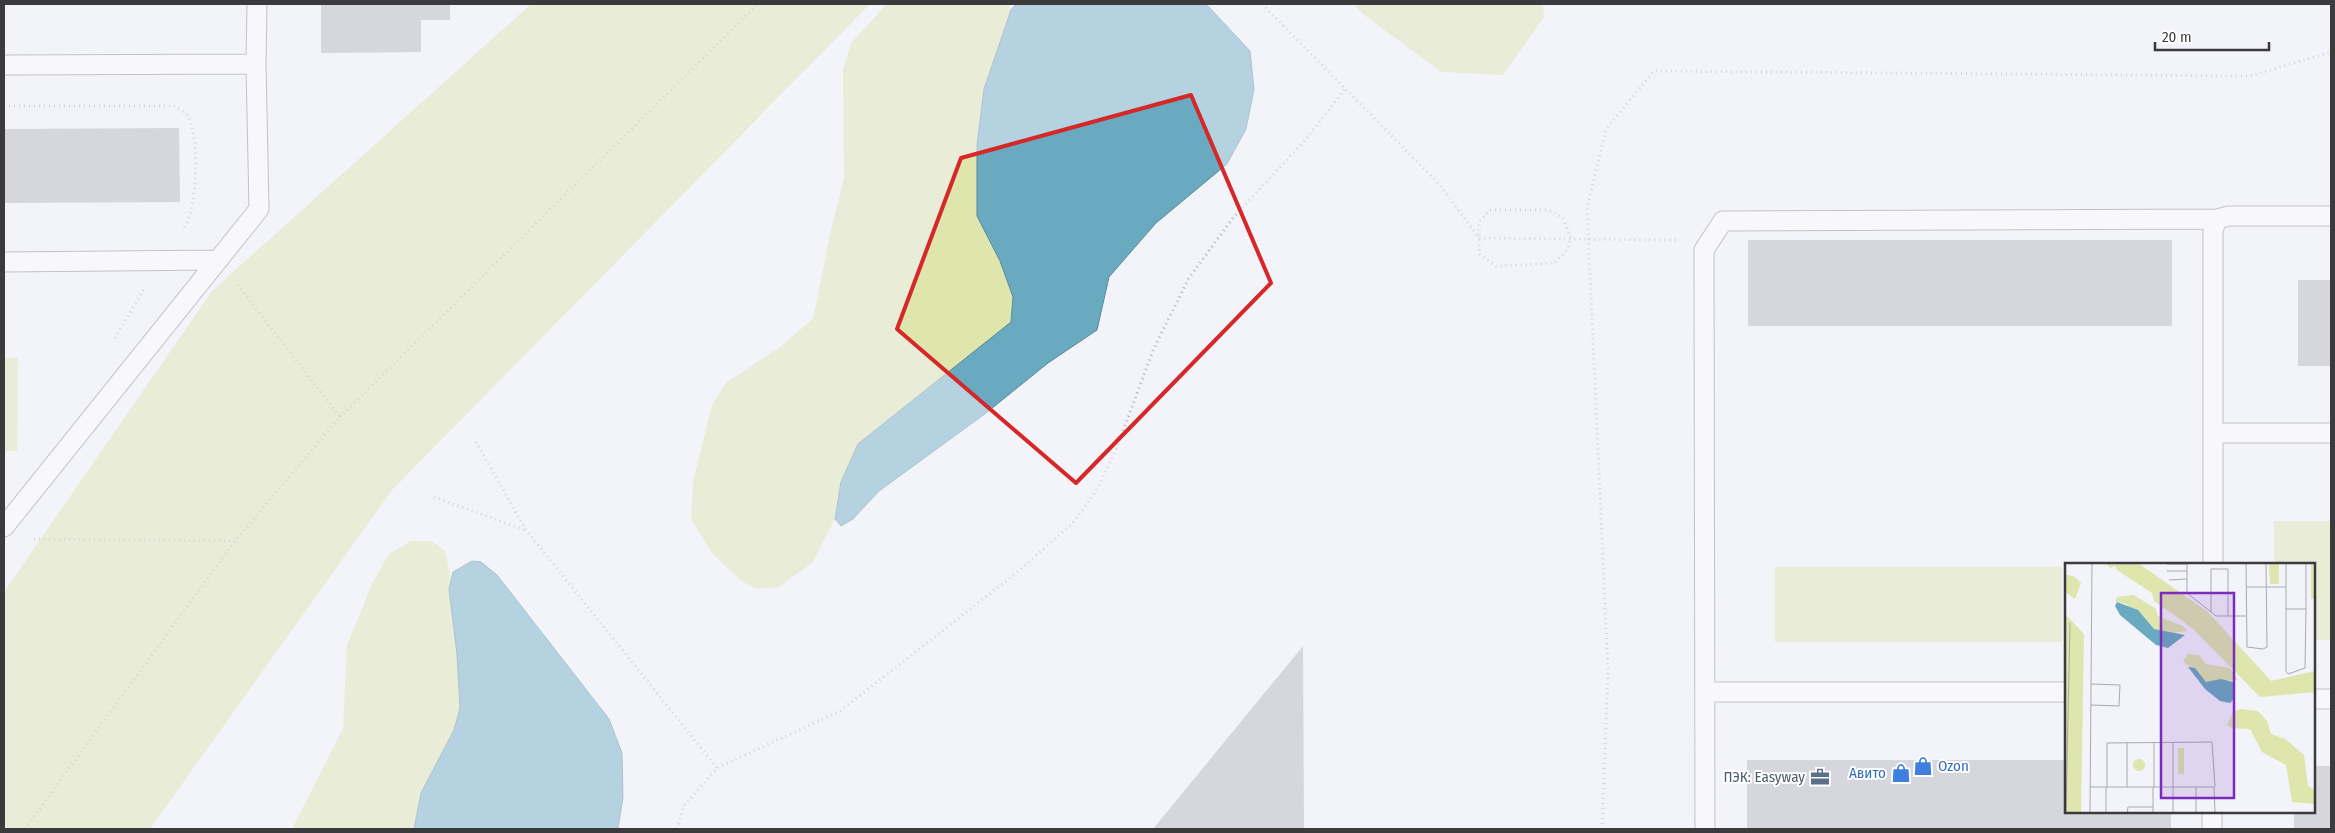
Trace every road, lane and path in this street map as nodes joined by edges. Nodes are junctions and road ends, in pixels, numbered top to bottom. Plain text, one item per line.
1 (257, 4) edge
2 (758, 4) edge
3 (1262, 4) edge
4 (2331, 52) edge
5 (256, 64) junction
6 (4, 65) edge
7 (1345, 89) junction
8 (4, 106) edge
9 (2331, 216) edge
10 (2217, 219) junction
11 (178, 232) dead end
12 (1479, 238) junction
13 (1571, 238) junction
14 (1589, 239) junction
15 (1710, 240) junction
16 (218, 260) junction
17 (4, 262) edge
18 (340, 417) junction
19 (2213, 433) junction
20 (2331, 433) edge
21 (476, 442) dead end
22 (434, 497) dead end
23 (4, 526) edge
24 (526, 530) junction
25 (33, 539) dead end
26 (236, 542) junction
27 (2213, 563) edge
28 (1705, 692) junction
29 (2065, 692) edge
30 (2315, 699) edge
31 (2331, 699) edge
32 (718, 768) junction
33 (2212, 813) edge
34 (25, 829) edge
35 (677, 829) edge
36 (1602, 829) edge
37 (1705, 829) edge
38 (2212, 829) edge

1 - 5 lane
2 - 18 path
3 - 7 path
4 - 14 path
5 - 6 lane
5 - 16 lane
7 - 12 path
7 - 32 path
8 - 11 path
9 - 10 lane
10 - 15 lane
10 - 19 lane
12 - 13 path
12 - 13 path
12 - 13 path
13 - 14 path
14 - 15 path
14 - 36 path
15 - 28 lane
16 - 17 lane
16 - 18 path
16 - 23 lane
18 - 26 path
19 - 20 lane
19 - 27 lane
21 - 24 path
22 - 24 path
24 - 32 path
25 - 26 path
26 - 34 path
28 - 29 lane
28 - 37 lane
30 - 31 lane
32 - 35 path
33 - 38 lane

